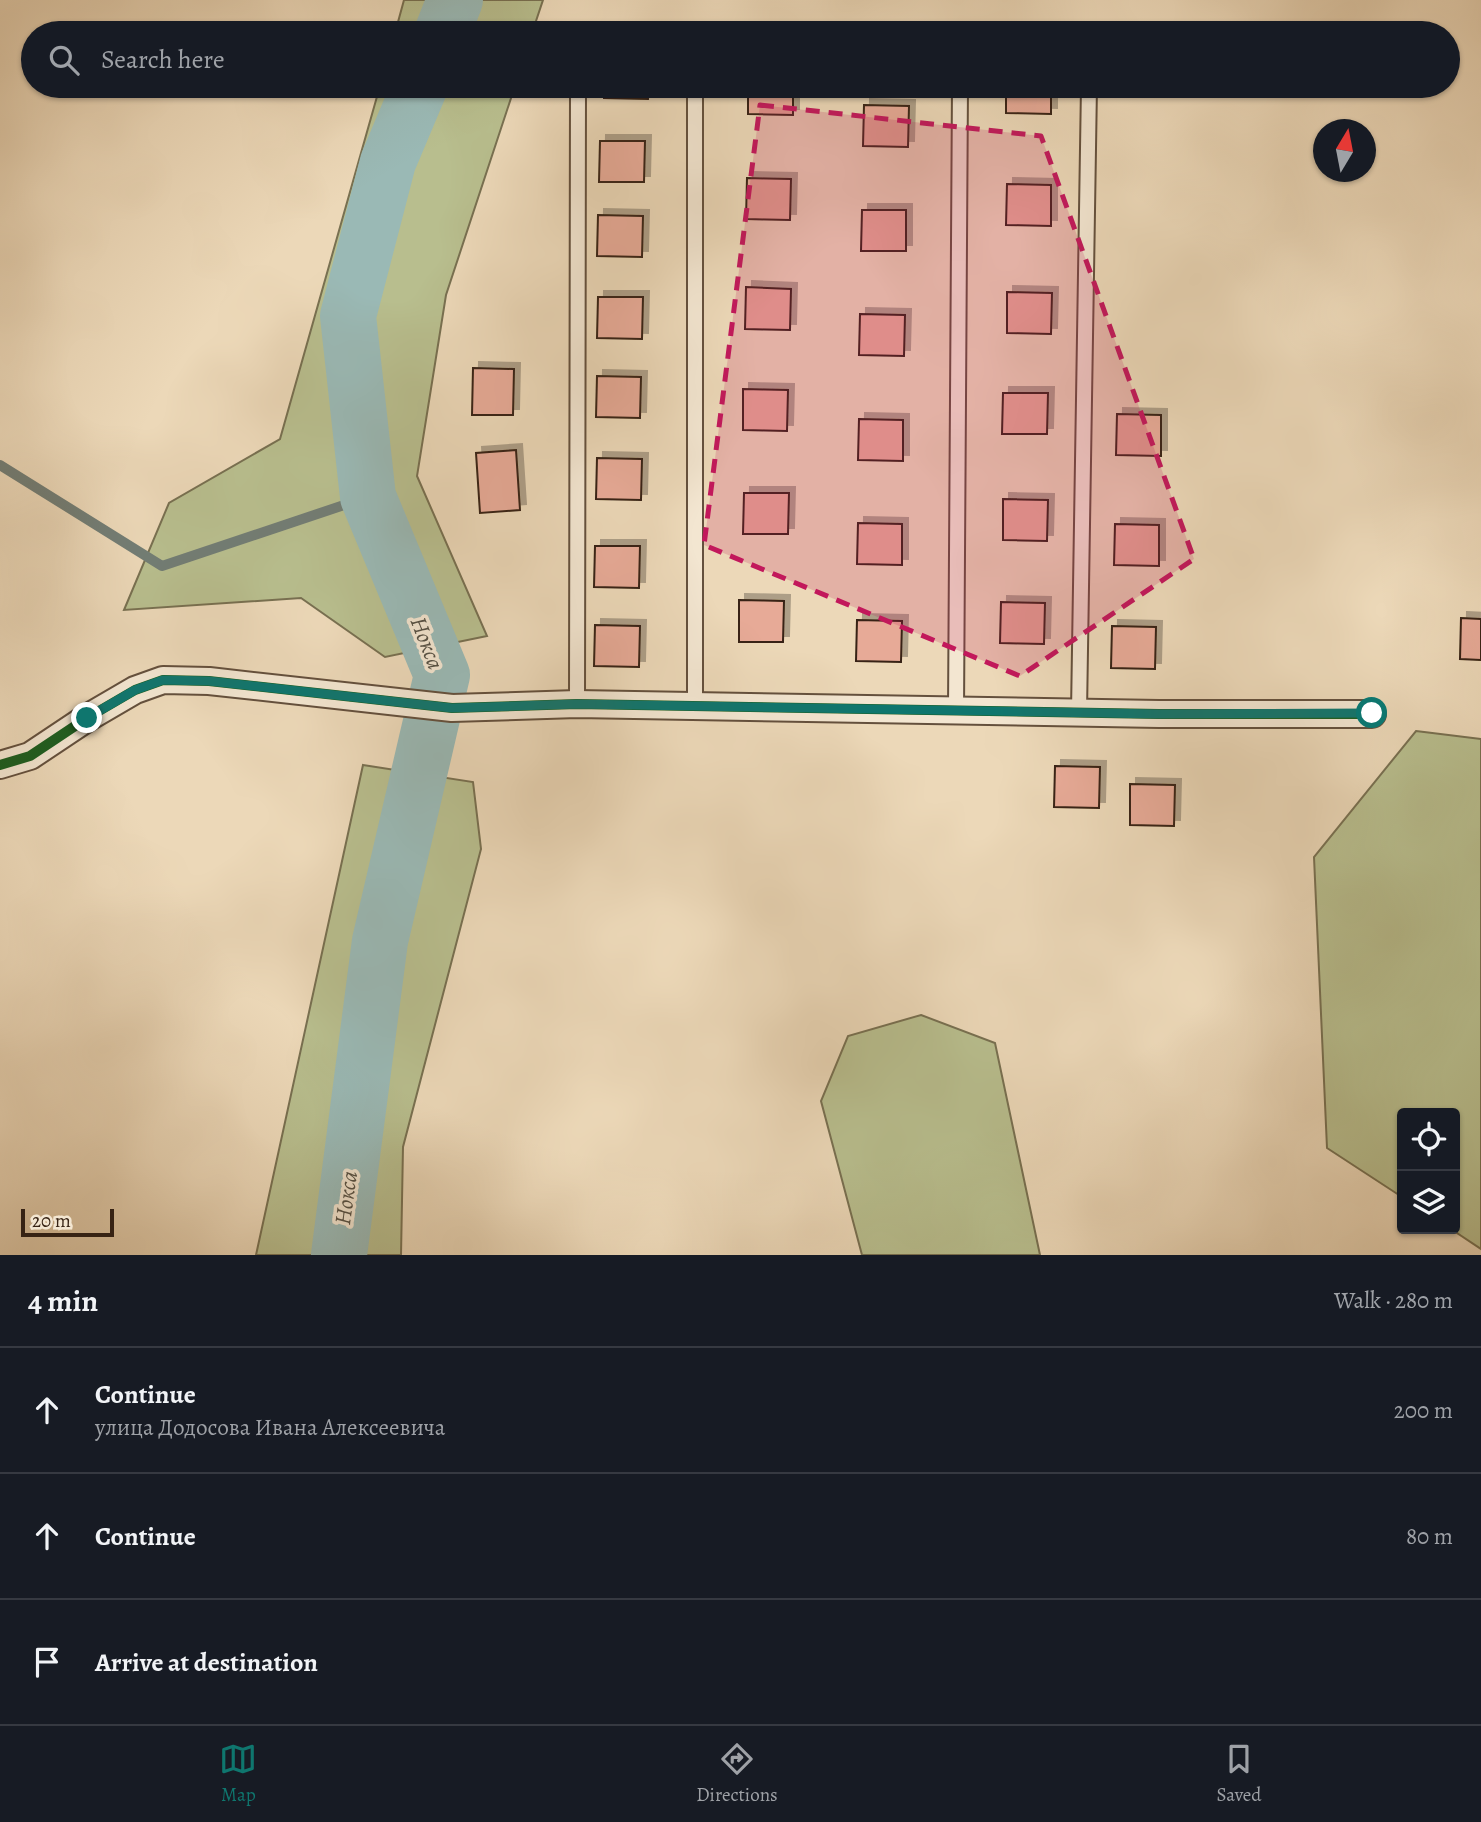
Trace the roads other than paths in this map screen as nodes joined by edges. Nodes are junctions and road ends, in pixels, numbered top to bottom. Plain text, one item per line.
1 (578, 98) edge
2 (695, 98) edge
3 (960, 98) edge
4 (1088, 98) edge
5 (577, 704) junction
6 (695, 706) junction
7 (956, 710) junction
8 (1079, 712) junction
9 (1372, 713) dead end
10 (0, 765) edge

1 - 5 lane
2 - 6 lane
3 - 7 lane
4 - 8 lane
5 - 6 street
5 - 10 street
6 - 7 street
7 - 8 street
8 - 9 street

